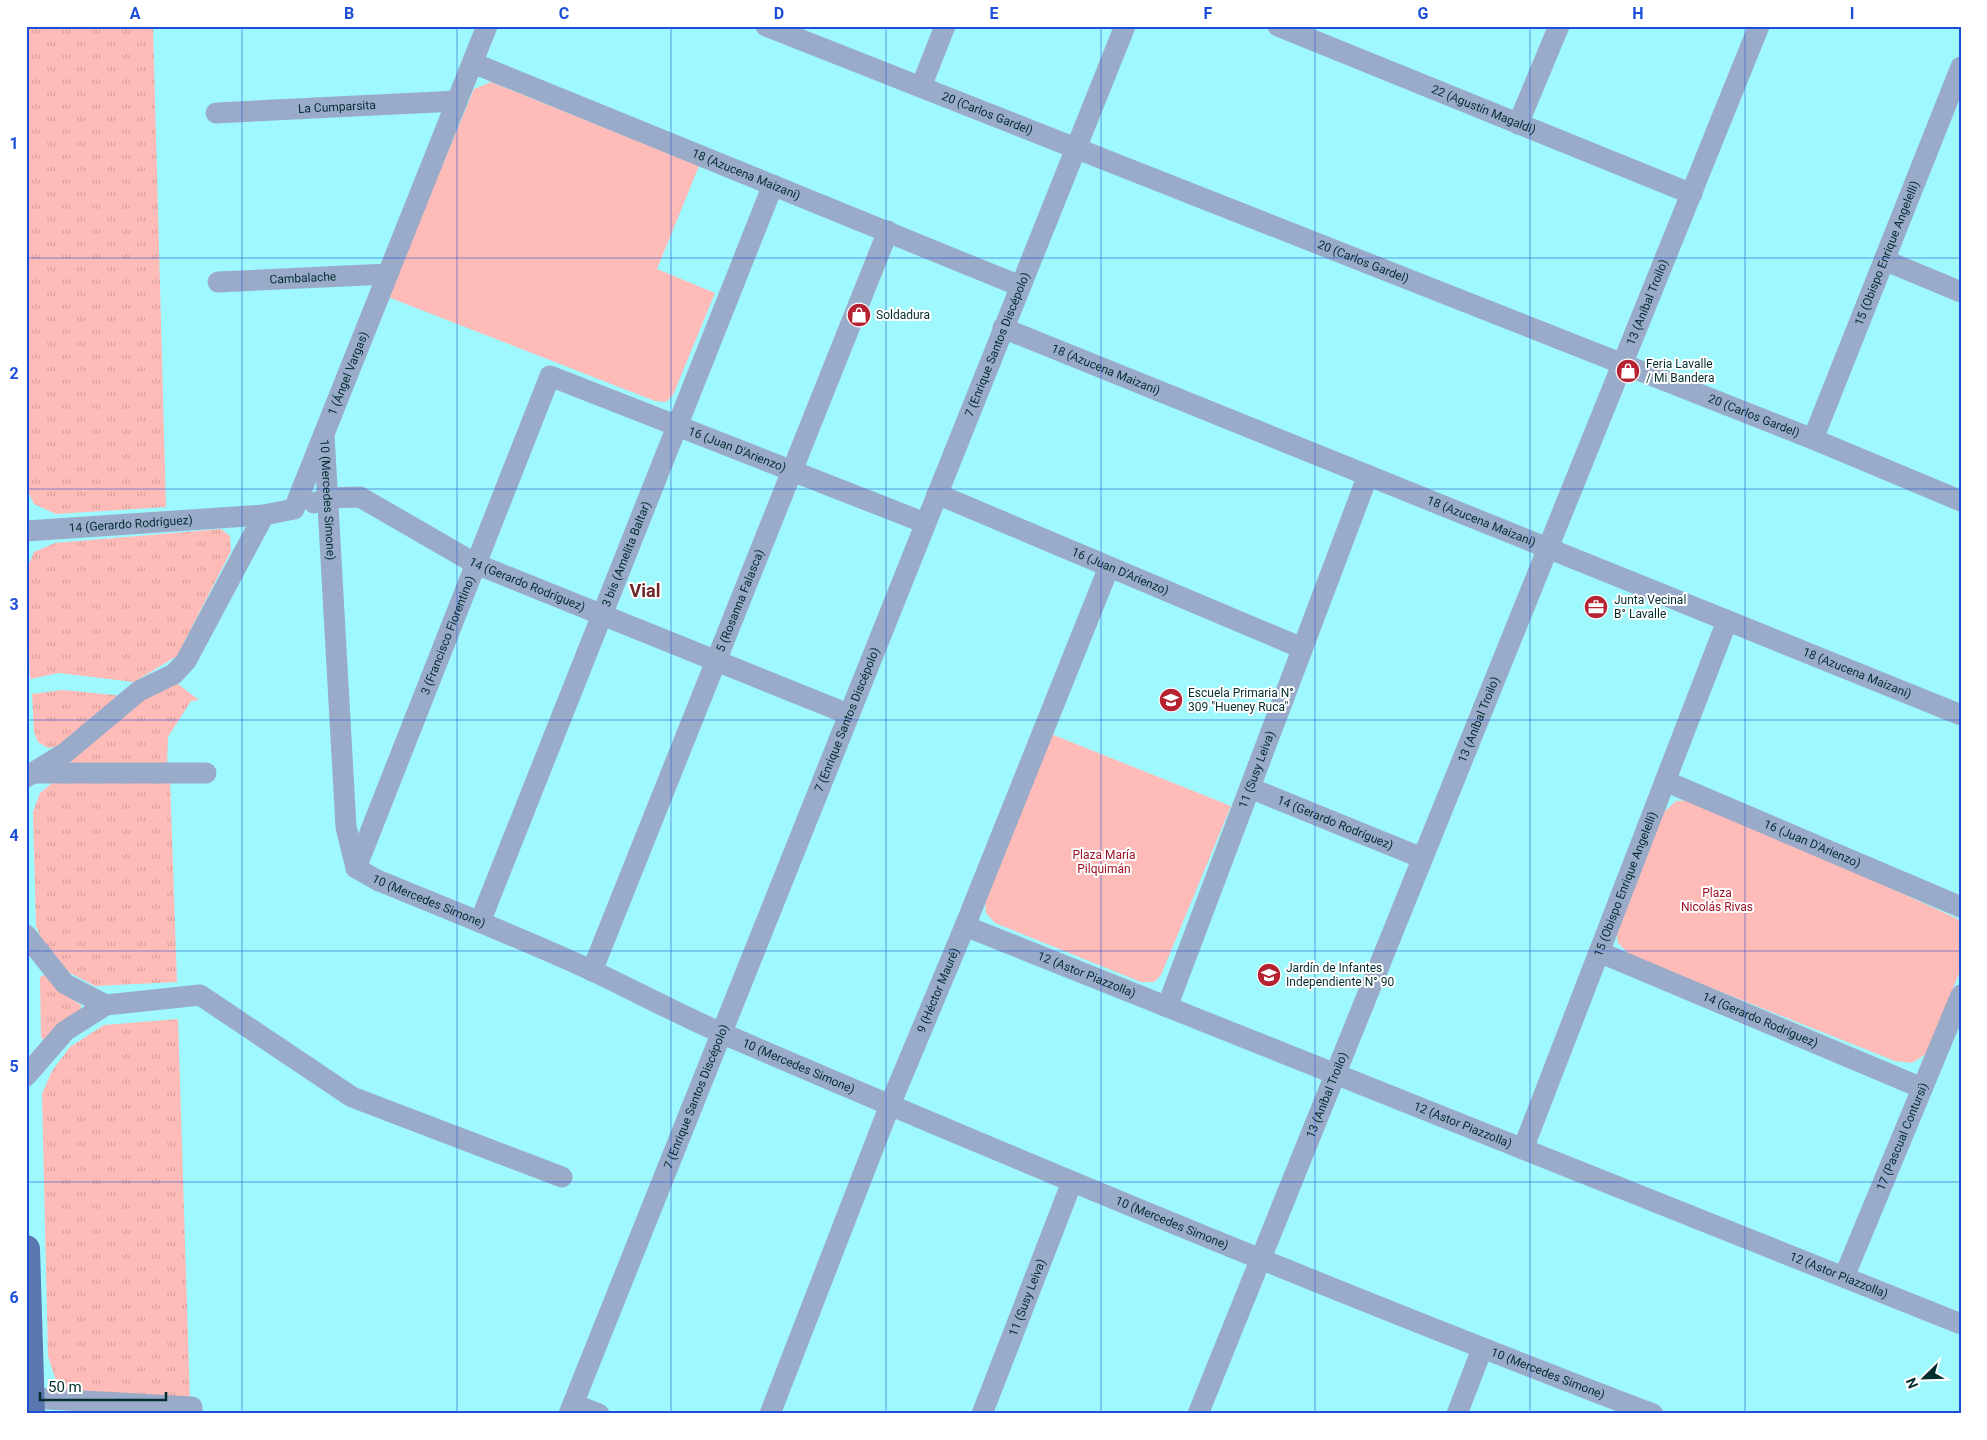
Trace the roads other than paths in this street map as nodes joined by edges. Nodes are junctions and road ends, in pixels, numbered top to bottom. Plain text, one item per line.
1 (487, 26) edge
2 (766, 26) edge
3 (945, 26) edge
4 (1125, 26) edge
5 (1278, 26) edge
6 (1559, 26) edge
7 (1758, 26) edge
8 (473, 63) junction
9 (1961, 67) edge
10 (921, 87) junction
11 (1956, 90) edge
12 (458, 101) junction
13 (216, 113) dead end
14 (1518, 124) junction
15 (1076, 148) junction
16 (773, 185) junction
17 (1692, 194) junction
18 (888, 231) junction
19 (1884, 260) junction
20 (388, 274) junction
21 (218, 282) dead end
22 (1020, 286) junction
23 (1961, 292) edge
24 (1003, 328) junction
25 (1623, 364) junction
26 (550, 376) joint
27 (677, 426) junction
28 (324, 434) junction
29 (1813, 439) junction
30 (792, 470) junction
31 (1368, 476) junction
32 (937, 494) junction
33 (327, 498) junction
34 (1961, 501) edge
35 (294, 508) junction
36 (264, 514) junction
37 (925, 523) junction
38 (26, 531) edge
39 (1548, 548) junction
40 (476, 564) junction
41 (1109, 567) junction
42 (602, 614) junction
43 (1727, 620) junction
44 (1302, 648) junction
45 (716, 660) junction
46 (848, 714) junction
47 (1961, 715) edge
48 (206, 773) dead end
49 (30, 775) edge
50 (1665, 781) junction
51 (1250, 788) junction
52 (1422, 858) junction
53 (356, 868) junction
54 (1961, 907) edge
55 (480, 922) junction
56 (965, 926) junction
57 (26, 935) edge
58 (1598, 952) junction
59 (592, 971) junction
60 (1961, 995) edge
61 (106, 1005) junction
62 (1167, 1007) junction
63 (721, 1033) junction
64 (1334, 1074) junction
65 (26, 1076) edge
66 (1922, 1088) junction
67 (890, 1105) junction
68 (1523, 1149) junction
69 (562, 1177) dead end
70 (1072, 1182) junction
71 (26, 1250) edge
72 (1260, 1260) junction
73 (1844, 1277) junction
74 (1961, 1324) edge
75 (1482, 1349) junction
76 (31, 1406) edge
77 (571, 1409) edge
78 (192, 1410) edge
79 (599, 1414) edge
80 (770, 1414) edge
81 (982, 1414) edge
82 (1198, 1414) edge
83 (1457, 1414) edge
84 (1653, 1414) edge

1 - 8 street, 1 (Ángel Vargas)
2 - 10 street, 20 (Carlos Gardel)
3 - 10 street
4 - 15 street, 7 (Enrique Santos Discépolo)
5 - 14 street, 22 (Agustín Magaldi)
6 - 14 street
7 - 17 street, 13 (Aníbal Troilo)
8 - 12 street, 1 (Ángel Vargas)
8 - 16 street, 18 (Azucena Maizani)
9 - 11 street, 15 (Obispo Enrique Angelelli)
10 - 15 street, 20 (Carlos Gardel)
11 - 19 street, 15 (Obispo Enrique Angelelli)
12 - 13 street, La Cumparsita
12 - 20 street, 1 (Ángel Vargas)
14 - 17 street, 22 (Agustín Magaldi)
15 - 22 street, 7 (Enrique Santos Discépolo)
15 - 25 street, 20 (Carlos Gardel)
16 - 18 street, 18 (Azucena Maizani)
16 - 27 street, 3 bis (Amelita Baltar)
17 - 25 street, 13 (Aníbal Troilo)
18 - 22 street, 18 (Azucena Maizani)
18 - 30 street, 5 (Rosanna Falasca)
19 - 23 street
19 - 29 street, 15 (Obispo Enrique Angelelli)
20 - 21 street, Cambalache
20 - 28 street, 1 (Ángel Vargas)
22 - 24 street, 7 (Enrique Santos Discépolo)
24 - 31 street, 18 (Azucena Maizani)
24 - 32 street, 7 (Enrique Santos Discépolo)
25 - 29 street, 20 (Carlos Gardel)
25 - 39 street, 13 (Aníbal Troilo)
26 - 27 street, 16 (Juan D'Arienzo)
26 - 40 street, 3 (Francisco Fiorentino)
27 - 30 street, 16 (Juan D'Arienzo)
27 - 42 street, 3 bis (Amelita Baltar)
28 - 33 street, 10 (Mercedes Simone)
28 - 35 street, 1 (Ángel Vargas)
29 - 34 street, 20 (Carlos Gardel)
30 - 37 street, 16 (Juan D'Arienzo)
30 - 45 street, 5 (Rosanna Falasca)
31 - 39 street, 18 (Azucena Maizani)
31 - 44 street, 11 (Susy Leiva)
32 - 37 street, 7 (Enrique Santos Discépolo)
32 - 41 street, 16 (Juan D'Arienzo)
33 - 35 street, 14 (Gerardo Rodríguez)
33 - 40 street, 14 (Gerardo Rodríguez)
33 - 53 street, 10 (Mercedes Simone)
35 - 36 street
36 - 38 street, 14 (Gerardo Rodríguez)
36 - 49 street
37 - 46 street, 7 (Enrique Santos Discépolo)
39 - 43 street, 18 (Azucena Maizani)
39 - 52 street, 13 (Aníbal Troilo)
40 - 42 street, 14 (Gerardo Rodríguez)
40 - 53 street, 3 (Francisco Fiorentino)
41 - 44 street, 16 (Juan D'Arienzo)
41 - 56 street, 9 (Héctor Mauré)
42 - 45 street, 14 (Gerardo Rodríguez)
42 - 55 street, 3 bis (Amelita Baltar)
43 - 47 street, 18 (Azucena Maizani)
43 - 50 street, 15 (Obispo Enrique Angelelli)
44 - 51 street, 11 (Susy Leiva)
45 - 46 street, 14 (Gerardo Rodríguez)
45 - 59 street, 5 (Rosanna Falasca)
46 - 63 street, 7 (Enrique Santos Discépolo)
48 - 49 street
50 - 54 street, 16 (Juan D'Arienzo)
50 - 58 street, 15 (Obispo Enrique Angelelli)
51 - 52 street, 14 (Gerardo Rodríguez)
51 - 62 street, 11 (Susy Leiva)
52 - 64 street, 13 (Aníbal Troilo)
53 - 55 street, 10 (Mercedes Simone)
55 - 59 street, 10 (Mercedes Simone)
56 - 62 street, 12 (Astor Piazzolla)
56 - 67 street, 9 (Héctor Mauré)
57 - 61 street
58 - 66 street, 14 (Gerardo Rodríguez)
58 - 68 street, 15 (Obispo Enrique Angelelli)
59 - 63 street, 10 (Mercedes Simone)
60 - 66 street, 17 (Pascual Contursi)
61 - 65 street
61 - 69 street
62 - 64 street, 12 (Astor Piazzolla)
63 - 67 street, 10 (Mercedes Simone)
63 - 77 street, 7 (Enrique Santos Discépolo)
64 - 68 street, 12 (Astor Piazzolla)
64 - 72 street, 13 (Aníbal Troilo)
66 - 73 street, 17 (Pascual Contursi)
67 - 70 street, 10 (Mercedes Simone)
67 - 80 street, 9 (Héctor Mauré)
68 - 73 street, 12 (Astor Piazzolla)
70 - 72 street, 10 (Mercedes Simone)
70 - 81 street, 11 (Susy Leiva)
71 - 76 main road
72 - 75 street, 10 (Mercedes Simone)
72 - 82 street, 13 (Aníbal Troilo)
73 - 74 street, 12 (Astor Piazzolla)
75 - 83 street
75 - 84 street, 10 (Mercedes Simone)
76 - 78 street
77 - 79 street

